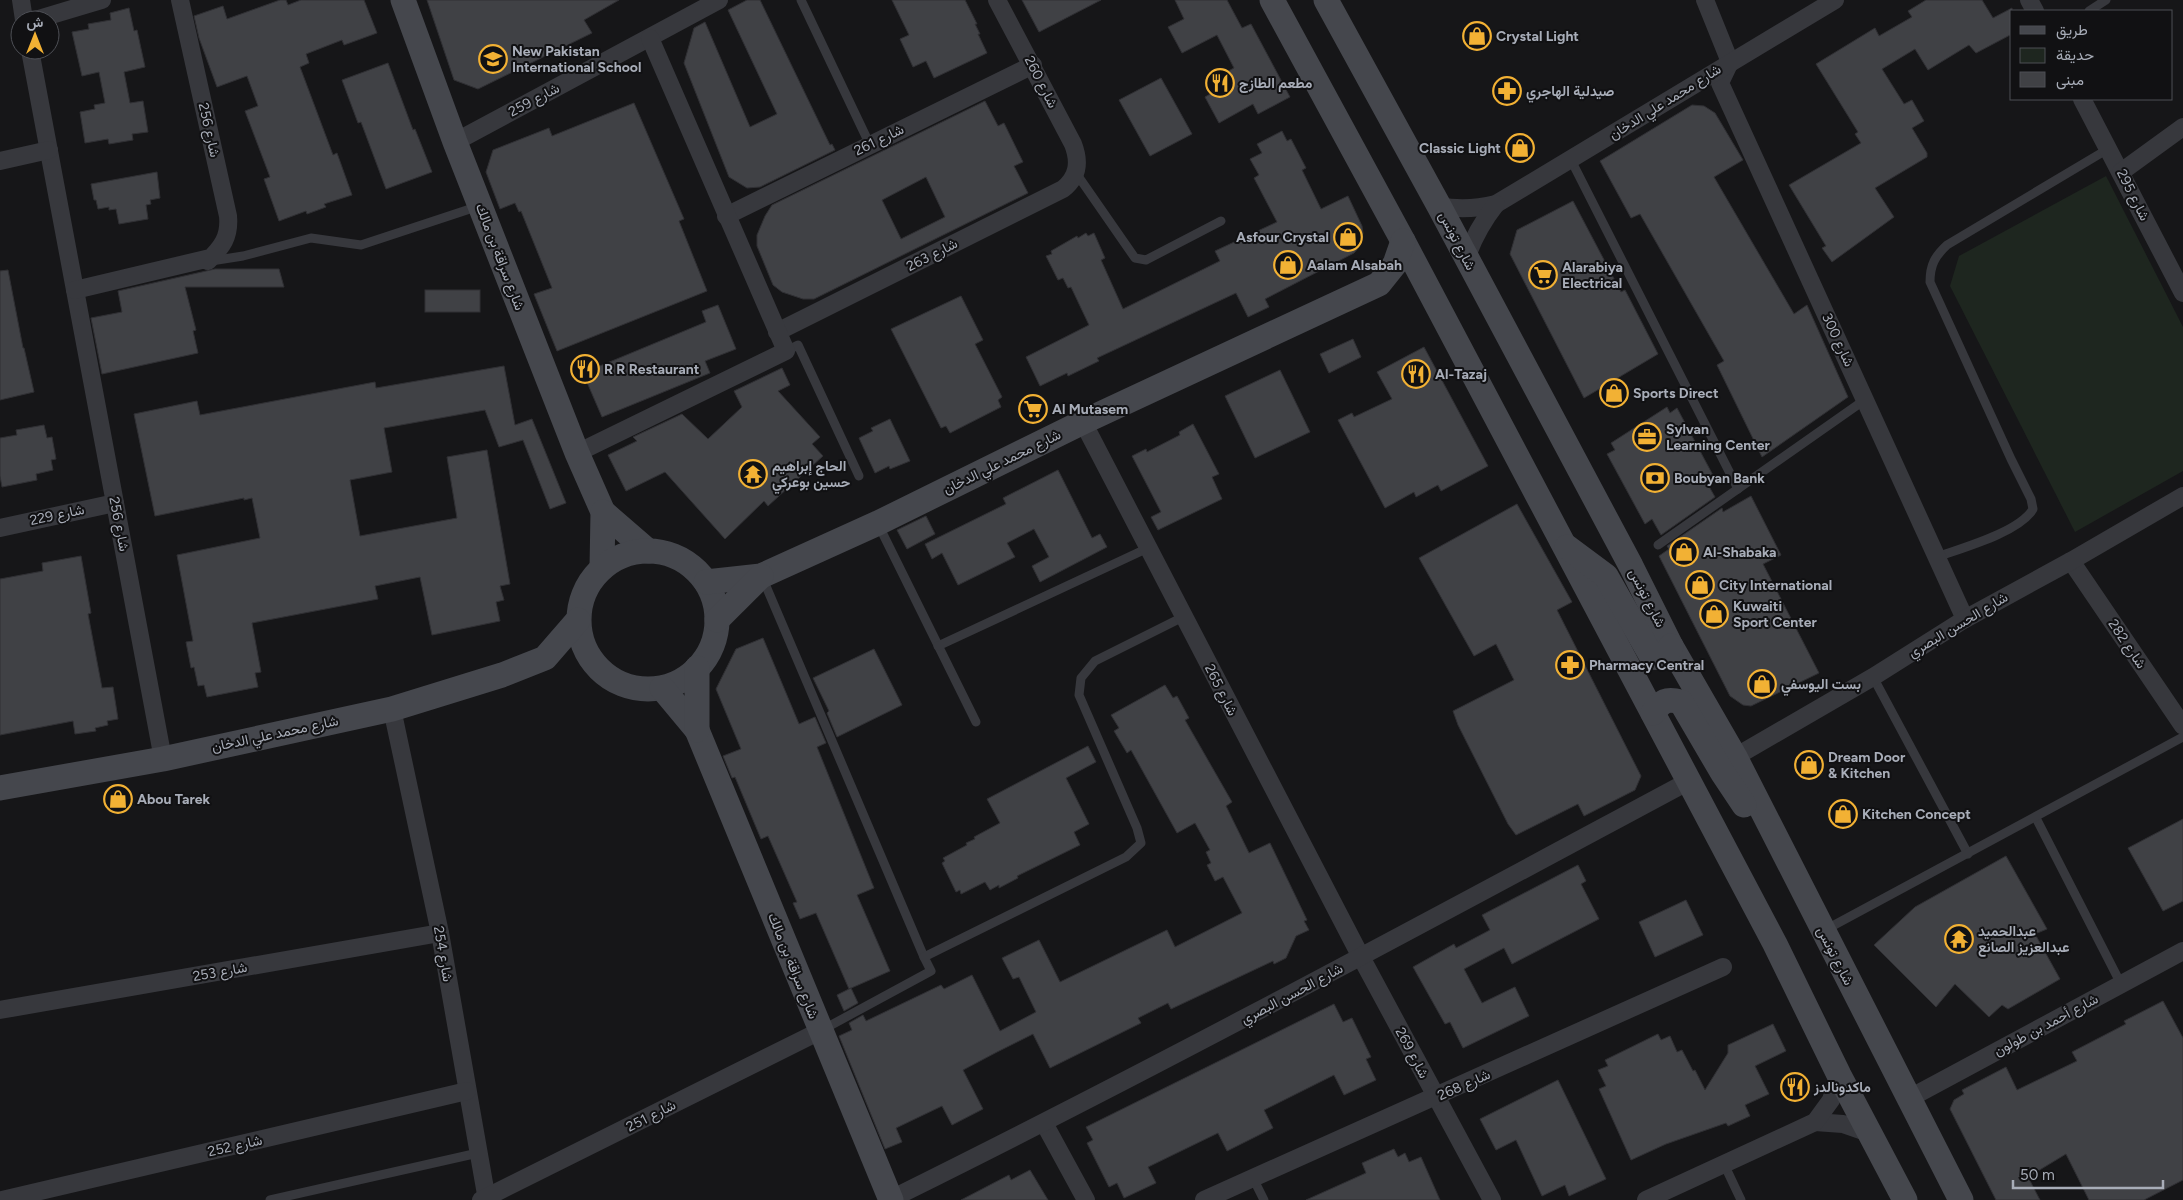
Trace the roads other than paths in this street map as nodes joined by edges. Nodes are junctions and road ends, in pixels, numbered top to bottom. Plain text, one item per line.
1 (102, 0) edge
2 (180, 0) edge
3 (403, 0) edge
4 (719, 0) edge
5 (801, 0) edge
6 (997, 0) edge
7 (1272, 0) edge
8 (1326, 0) edge
9 (1705, 0) edge
10 (1836, 0) edge
11 (2106, 0) edge
12 (2091, 10) edge
13 (60, 13) edge
14 (650, 38) junction
15 (32, 60) edge
16 (1730, 62) junction
17 (1032, 64) junction
18 (2083, 100) edge
19 (2183, 127) edge
20 (455, 142) junction
21 (870, 145) junction
22 (2108, 149) junction
23 (49, 150) junction
24 (1571, 160) junction
25 (0, 161) edge
26 (1076, 170) junction
27 (2121, 172) junction
28 (1496, 204) junction
29 (480, 206) junction
30 (1439, 206) junction
31 (726, 216) junction
32 (1221, 221) dead end
33 (1403, 241) junction
34 (1466, 259) junction
35 (208, 261) junction
36 (1379, 284) junction
37 (1426, 284) junction
38 (75, 290) junction
39 (2183, 292) edge
40 (778, 332) junction
41 (786, 351) junction
42 (1866, 399) junction
43 (1082, 422) junction
44 (577, 453) junction
45 (859, 476) dead end
46 (1738, 489) junction
47 (2183, 496) edge
48 (115, 503) junction
49 (602, 512) junction
50 (878, 523) junction
51 (0, 528) edge
52 (1563, 544) junction
53 (1658, 545) dead end
54 (1148, 548) junction
55 (648, 551) junction
56 (1937, 557) junction
57 (2071, 561) junction
58 (602, 568) junction
59 (762, 576) junction
60 (706, 582) junction
61 (1183, 617) junction
62 (1966, 619) junction
63 (578, 620) junction
64 (717, 620) junction
65 (938, 646) junction
66 (1671, 646) junction
67 (545, 658) junction
68 (596, 666) junction
69 (697, 668) junction
70 (1872, 677) junction
71 (662, 688) junction
72 (392, 709) junction
73 (1653, 713) junction
74 (976, 722) dead end
75 (2183, 726) edge
76 (697, 730) junction
77 (2183, 737) edge
78 (1734, 757) junction
79 (163, 758) junction
80 (1689, 781) junction
81 (0, 788) edge
82 (2036, 818) junction
83 (1768, 823) junction
84 (1968, 854) junction
85 (1823, 932) junction
86 (440, 933) junction
87 (2183, 951) edge
88 (924, 957) junction
89 (1361, 957) junction
90 (1723, 967) dead end
91 (2121, 984) junction
92 (0, 1010) edge
93 (820, 1031) junction
94 (1839, 1074) junction
95 (468, 1091) junction
96 (1435, 1097) junction
97 (1908, 1099) junction
98 (1815, 1122) junction
99 (1044, 1123) junction
100 (1869, 1133) junction
101 (478, 1154) junction
102 (1724, 1164) junction
103 (1253, 1178) junction
104 (891, 1199) edge
105 (2, 1200) edge
106 (270, 1200) edge
107 (485, 1200) edge
108 (1086, 1200) edge
109 (1204, 1200) edge
110 (1264, 1200) edge
111 (1492, 1200) edge
112 (1646, 1200) edge
113 (1742, 1200) edge
114 (1905, 1200) edge
115 (1961, 1200) edge

1 - 13 street
2 - 35 street, شارع 256
3 - 20 street, شارع سراقة بن مالك
4 - 14 street, شارع 259
5 - 21 lane
6 - 17 street, شارع 260
7 - 33 street
8 - 30 street, شارع تونس
9 - 16 street
10 - 16 street, شارع محمد علي الدخان
11 - 12 lane
14 - 20 street, شارع 259
14 - 31 street
15 - 23 street, شارع 256
16 - 24 street, شارع محمد علي الدخان
16 - 42 street, شارع 300
17 - 21 street, شارع 261
17 - 26 street, شارع 260
18 - 22 street, شارع 295
19 - 27 street
20 - 29 street, شارع سراقة بن مالك
21 - 31 street, شارع 261
22 - 27 street, شارع 295
22 - 56 lane
23 - 25 street
23 - 38 street, شارع 256
24 - 28 street, شارع محمد علي الدخان
24 - 46 lane
26 - 32 lane
26 - 40 street, شارع 263
27 - 39 street, شارع 295
28 - 30 street, شارع محمد علي الدخان
28 - 34 street, شارع محمد علي الدخان
29 - 35 lane
29 - 44 street, شارع سراقة بن مالك
30 - 34 street, شارع تونس
31 - 40 street
33 - 36 street, شارع محمد علي الدخان
33 - 37 street
34 - 66 street, شارع تونس
35 - 38 street
36 - 37 street, شارع محمد علي الدخان
36 - 43 street, شارع محمد علي الدخان
37 - 52 street
38 - 48 street, شارع 256
40 - 41 street
41 - 44 street
41 - 45 lane
42 - 46 lane
42 - 56 street, شارع 300
43 - 50 street, شارع محمد علي الدخان
43 - 54 street, شارع 265
44 - 49 street, شارع سراقة بن مالك
46 - 53 lane
47 - 57 street, شارع الحسن البصري
48 - 51 street, شارع 229
48 - 79 street, شارع 256
49 - 55 street, شارع سراقة بن مالك
49 - 58 street, شارع سراقة بن مالك
50 - 59 street, شارع محمد علي الدخان
50 - 65 lane
52 - 66 street
52 - 73 street
54 - 61 street, شارع 265
54 - 65 lane
55 - 58 street
55 - 60 street
56 - 62 street, شارع 300
57 - 62 street, شارع الحسن البصري
57 - 75 street, شارع 282
58 - 63 street
59 - 60 street, شارع محمد علي الدخان
59 - 64 street, شارع محمد علي الدخان
59 - 88 lane
60 - 64 street
61 - 88 lane
61 - 89 street, شارع 265
62 - 70 street, شارع الحسن البصري
63 - 67 street, شارع محمد علي الدخان
63 - 68 street
64 - 69 street
65 - 74 lane
66 - 78 street, شارع تونس
67 - 68 street
67 - 72 street, شارع محمد علي الدخان
68 - 71 street
69 - 71 street
69 - 76 street, شارع سراقة بن مالك
70 - 78 street, شارع الحسن البصري
70 - 84 lane
71 - 76 street, شارع سراقة بن مالك
72 - 79 street, شارع محمد علي الدخان
72 - 86 street, شارع 254
73 - 80 street
73 - 83 street
76 - 93 street, شارع سراقة بن مالك
77 - 82 lane
78 - 83 street, شارع تونس
79 - 81 street, شارع محمد علي الدخان
80 - 89 street, شارع الحسن البصري
80 - 94 street
82 - 84 lane
82 - 91 lane
83 - 85 street, شارع تونس
84 - 85 lane
85 - 97 street, شارع تونس
86 - 92 street, شارع 253
86 - 95 street, شارع 254
87 - 91 street, شارع أحمد بن طولون
88 - 93 lane
89 - 96 street, شارع 269
89 - 99 street, شارع الحسن البصري
90 - 96 street, شارع 268
91 - 97 street, شارع أحمد بن طولون
93 - 104 street, شارع سراقة بن مالك
93 - 107 street, شارع 251
94 - 98 street
94 - 100 street
95 - 101 street, شارع 254
95 - 105 street, شارع 252
96 - 103 street, شارع 268
96 - 111 street, شارع 269
97 - 115 street, شارع تونس
98 - 100 street
98 - 102 street
99 - 104 street, شارع الحسن البصري
99 - 108 street
100 - 114 street
101 - 106 lane
101 - 107 street, شارع 254
102 - 112 street
102 - 113 lane
103 - 109 street, شارع 268
103 - 110 lane

